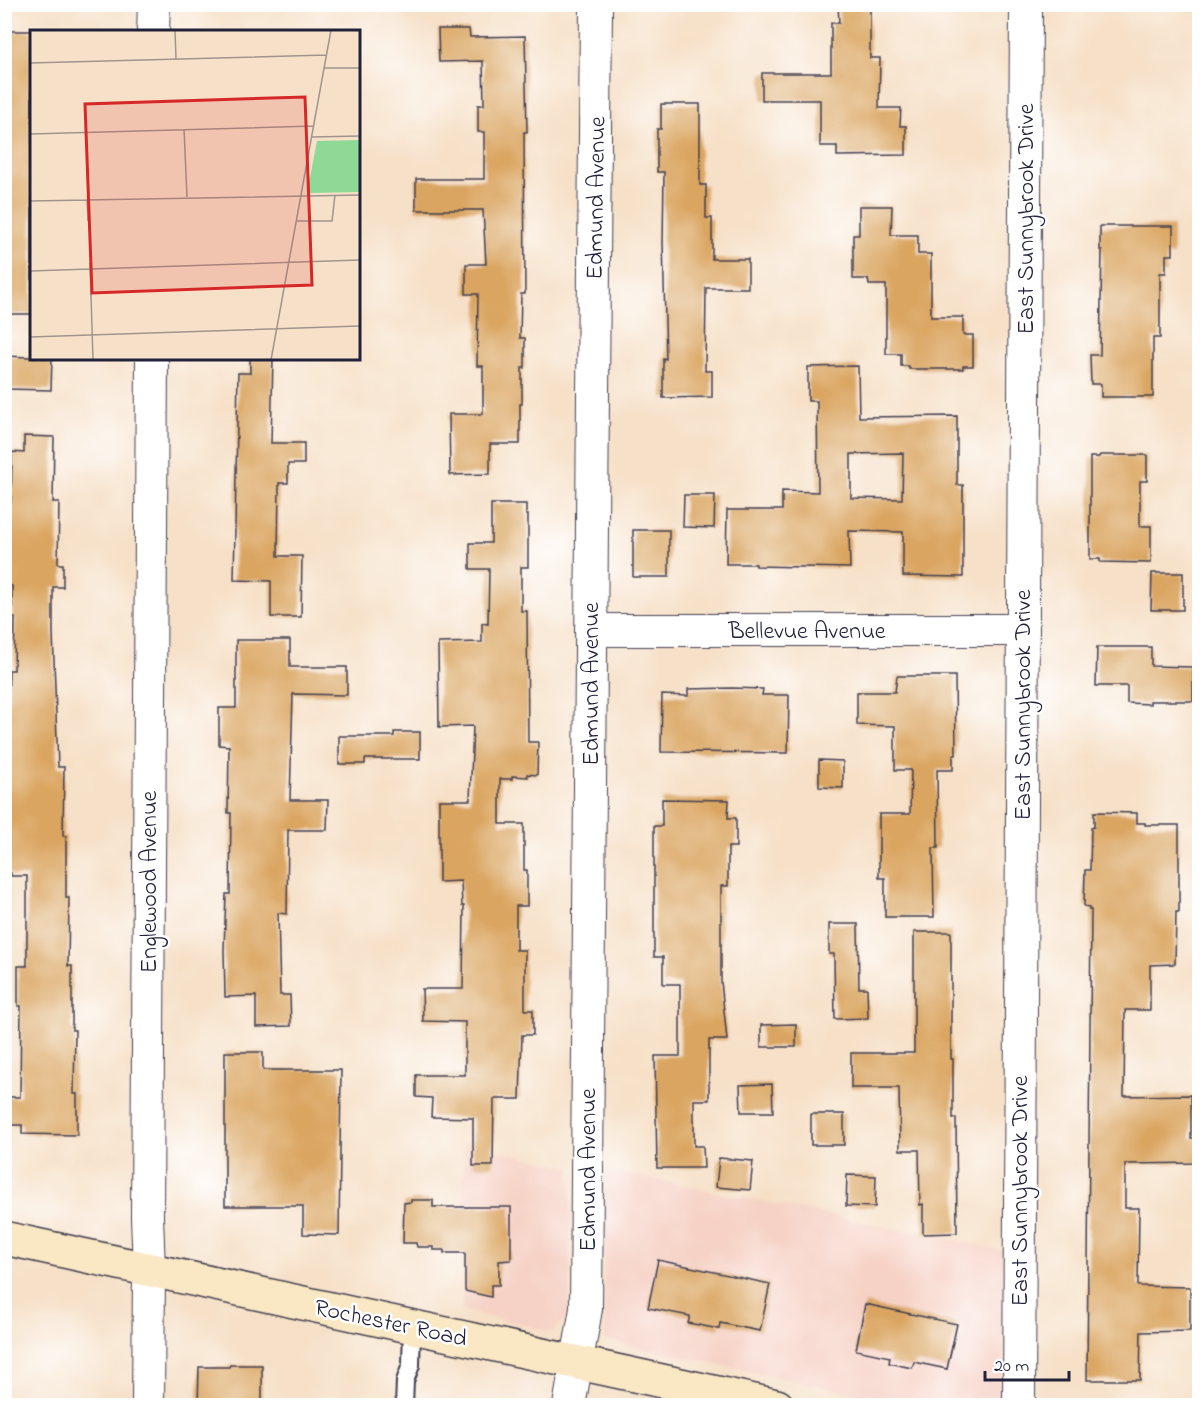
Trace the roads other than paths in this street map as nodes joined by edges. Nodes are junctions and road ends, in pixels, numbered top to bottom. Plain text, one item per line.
1 (154, 4) edge
2 (596, 4) edge
3 (1026, 4) edge
4 (153, 30) edge
5 (152, 360) edge
6 (591, 630) junction
7 (1023, 630) junction
8 (4, 1238) edge
9 (149, 1269) junction
10 (412, 1327) junction
11 (578, 1362) junction
12 (148, 1406) edge
13 (404, 1406) edge
14 (569, 1406) edge
15 (777, 1406) edge
16 (1019, 1406) edge

1 - 4 street
2 - 6 street, Edmund Avenue
3 - 7 street, East Sunnybrook Drive
5 - 9 street, Englewood Avenue
6 - 7 street, Bellevue Avenue
6 - 11 street, Edmund Avenue
7 - 16 street, East Sunnybrook Drive
8 - 9 main road, Rochester Road
9 - 10 main road, Rochester Road
9 - 12 street, Englewood Avenue
10 - 11 main road, Rochester Road
10 - 13 lane
11 - 14 street, Edmund Avenue
11 - 15 main road, Rochester Road

